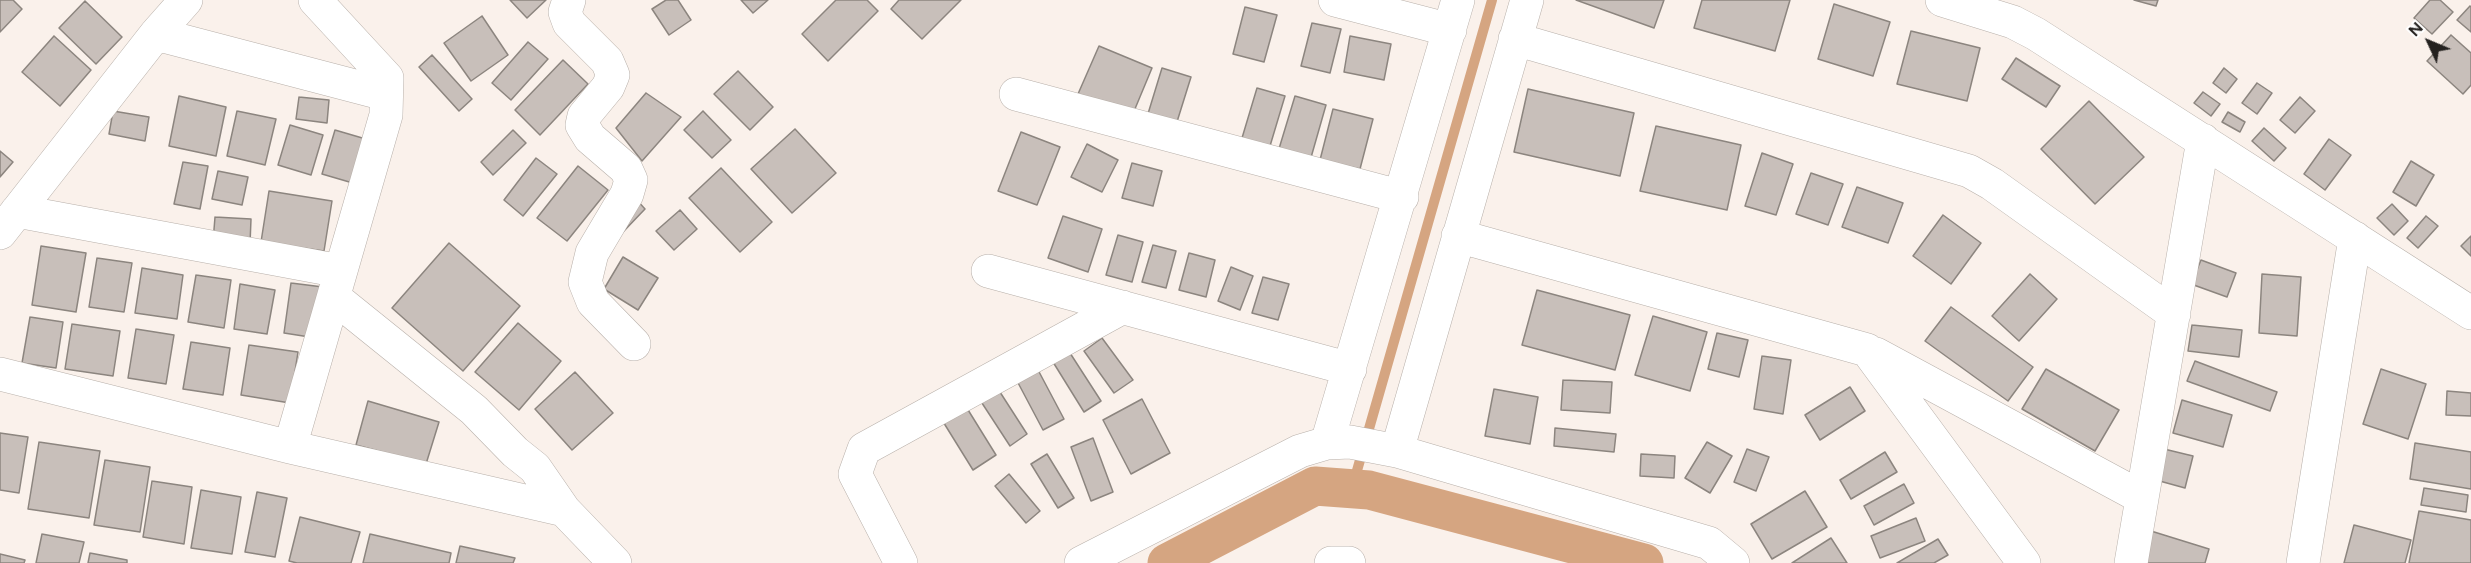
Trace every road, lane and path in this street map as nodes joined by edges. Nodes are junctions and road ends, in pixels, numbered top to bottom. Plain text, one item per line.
1 (186, 0) edge
2 (315, 0) edge
3 (569, 0) edge
4 (1335, 0) edge
5 (1527, 0) edge
6 (1942, 0) edge
7 (1454, 15) edge
8 (156, 34) junction
9 (1515, 39) junction
10 (385, 94) junction
11 (1016, 94) dead end
12 (2203, 140) junction
13 (1402, 197) junction
14 (8, 222) edge
15 (1458, 236) junction
16 (2355, 238) junction
17 (988, 271) dead end
18 (337, 284) junction
19 (1123, 307) junction
20 (2471, 313) edge
21 (2174, 314) junction
22 (634, 344) dead end
23 (1867, 350) junction
24 (1350, 369) junction
25 (0, 374) edge
26 (1327, 443) junction
27 (290, 447) junction
28 (1396, 451) junction
29 (2141, 497) junction
30 (564, 510) junction
31 (615, 563) edge
32 (901, 563) edge
33 (1081, 563) edge
34 (1330, 563) edge
35 (1349, 563) edge
36 (1733, 563) edge
37 (2024, 563) edge
38 (2131, 563) edge
39 (2303, 563) edge

1 - 8 street
2 - 10 street
3 - 22 street
4 - 7 street
5 - 9 street
6 - 12 street
7 - 13 street
8 - 10 street
8 - 14 street
9 - 15 street
9 - 21 street
10 - 18 street
11 - 13 street
12 - 16 street
12 - 21 street
13 - 24 street
14 - 18 street
15 - 23 street
15 - 28 street
16 - 20 street
16 - 39 street
17 - 19 street
18 - 27 street
18 - 30 street
19 - 24 street
19 - 32 street
21 - 29 street
23 - 29 street
23 - 37 street
24 - 26 street
25 - 27 street
26 - 28 street
26 - 33 street
27 - 30 street
28 - 36 street
29 - 38 street
30 - 31 street
34 - 35 street

